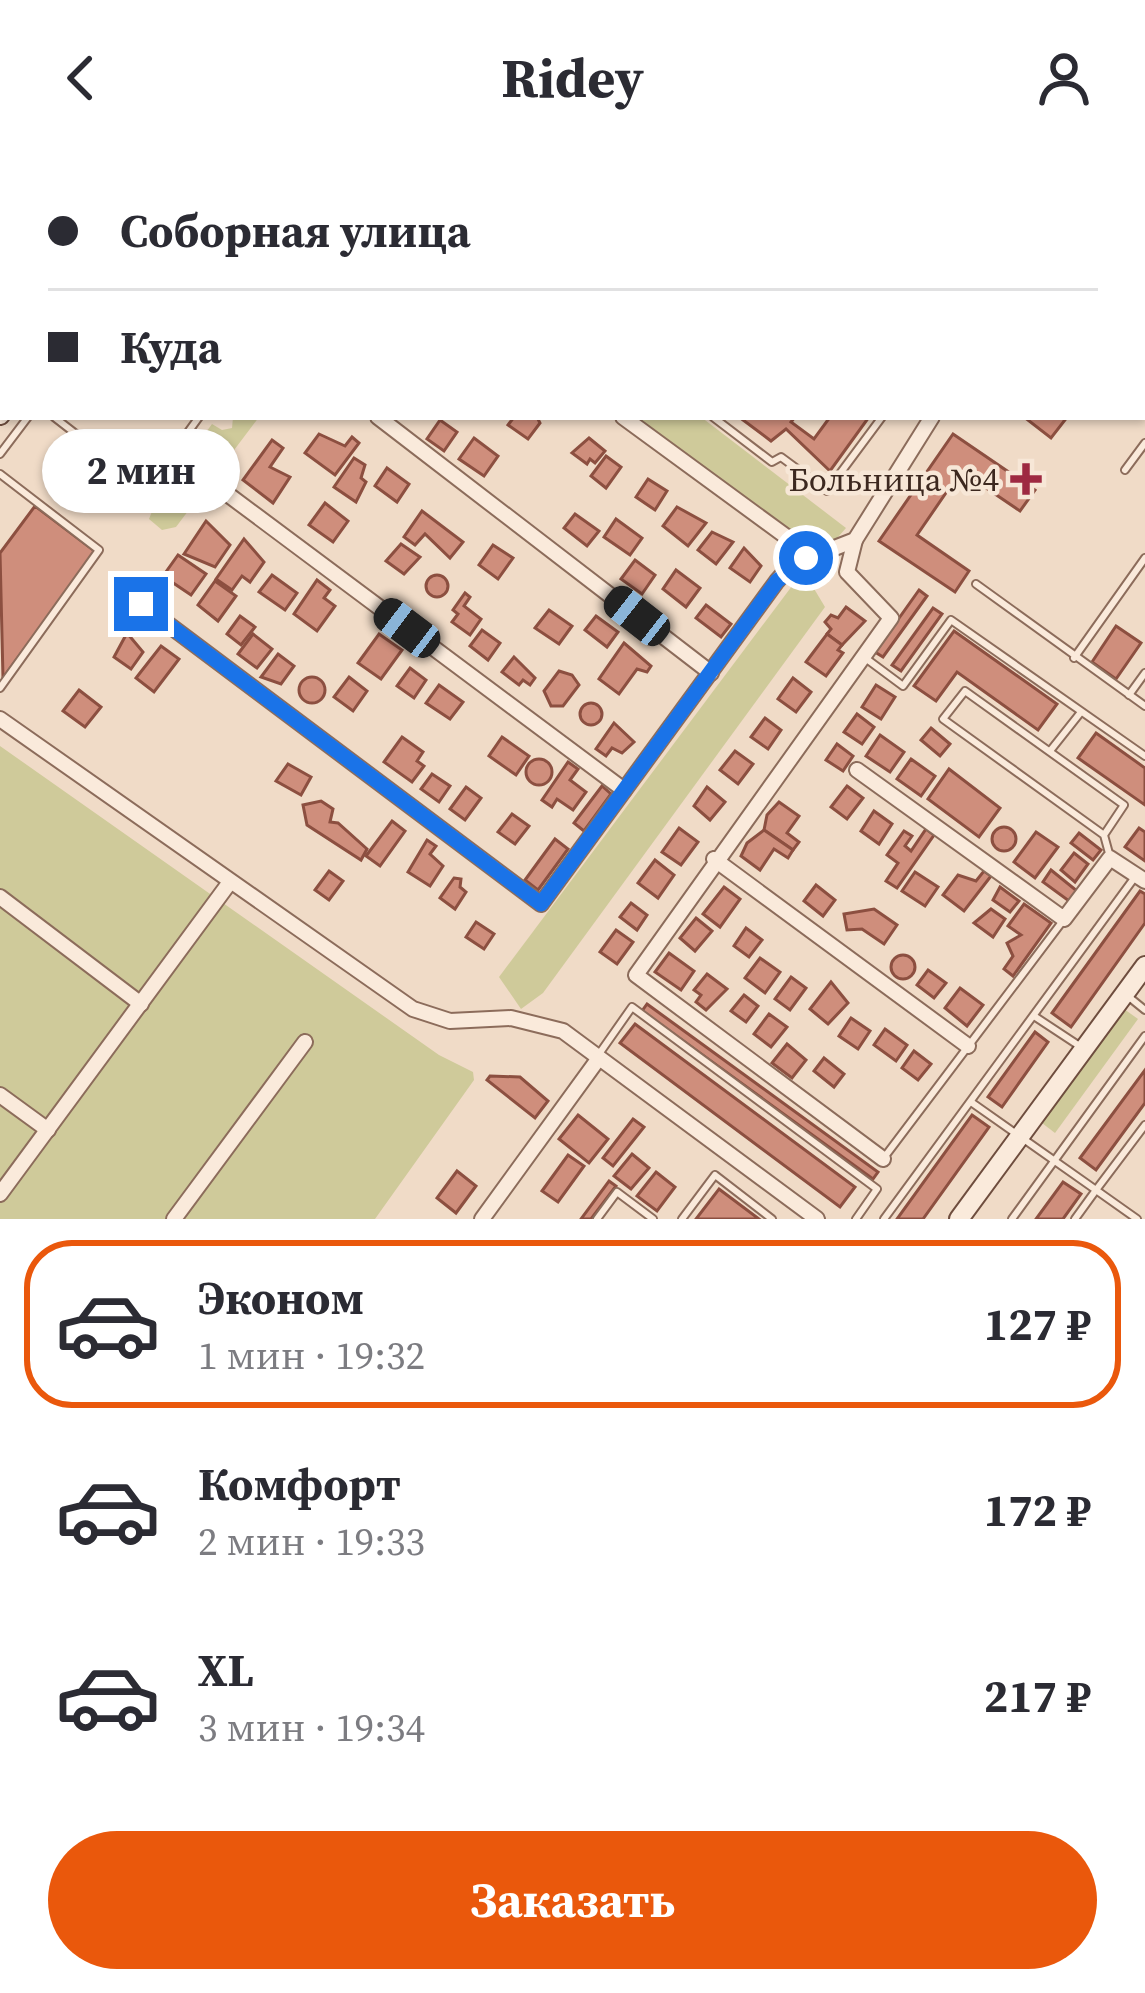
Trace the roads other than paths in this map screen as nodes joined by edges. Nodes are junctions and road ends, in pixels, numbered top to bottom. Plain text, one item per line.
1 (26, 420) edge
2 (59, 420) edge
3 (197, 420) edge
4 (382, 420) edge
5 (627, 420) edge
6 (717, 420) edge
7 (881, 420) edge
8 (930, 420) edge
9 (1145, 443) edge
10 (0, 454) edge
11 (1125, 470) dead end
12 (0, 474) edge
13 (226, 493) dead end
14 (855, 540) junction
15 (806, 558) junction
16 (1145, 558) edge
17 (976, 584) dead end
18 (141, 604) dead end
19 (864, 657) junction
20 (1074, 658) junction
21 (711, 673) junction
22 (1145, 673) edge
23 (0, 688) edge
24 (1129, 695) junction
25 (1145, 706) edge
26 (1081, 712) junction
27 (0, 719) edge
28 (1050, 751) junction
29 (1145, 756) edge
30 (857, 770) dead end
31 (624, 790) junction
32 (1104, 835) junction
33 (1110, 858) junction
34 (714, 859) junction
35 (1141, 878) edge
36 (230, 882) junction
37 (0, 897) edge
38 (1064, 919) junction
39 (1145, 966) edge
40 (1125, 994) junction
41 (141, 1004) junction
42 (1145, 1010) edge
43 (1034, 1016) junction
44 (1145, 1036) edge
45 (305, 1042) dead end
46 (968, 1046) junction
47 (1084, 1049) junction
48 (598, 1057) junction
49 (0, 1095) edge
50 (970, 1102) junction
51 (1145, 1125) edge
52 (48, 1130) junction
53 (1022, 1135) junction
54 (1056, 1158) junction
55 (883, 1159) joint
56 (1096, 1190) junction
57 (0, 1194) edge
58 (1145, 1210) edge
59 (640, 1215) edge
60 (174, 1219) edge
61 (482, 1219) edge
62 (597, 1219) edge
63 (653, 1219) edge
64 (682, 1219) edge
65 (772, 1219) edge
66 (817, 1219) edge
67 (856, 1219) edge
68 (884, 1219) edge
69 (959, 1219) edge
70 (1012, 1219) edge
71 (1075, 1219) edge
72 (1138, 1219) edge

1 - 10 lane
2 - 3 lane
4 - 21 street
5 - 15 street
6 - 7 lane
8 - 14 street
9 - 11 lane
12 - 23 lane
13 - 31 street
14 - 15 street
14 - 19 street
15 - 21 street
16 - 20 lane
17 - 20 lane
18 - 31 street
19 - 26 lane
19 - 34 street
20 - 24 lane
21 - 31 street
22 - 24 lane
24 - 25 lane
26 - 28 lane
26 - 29 lane
27 - 36 street
28 - 32 lane
28 - 32 lane
30 - 38 street
32 - 33 lane
33 - 35 street
33 - 38 street
34 - 46 street
34 - 55 street
35 - 43 lane
36 - 41 street
36 - 48 street
37 - 41 street
38 - 46 lane
39 - 40 main road
40 - 42 lane
40 - 47 main road
41 - 52 street
43 - 47 lane
43 - 50 lane
44 - 54 lane
45 - 60 street
46 - 55 lane
47 - 53 main road
48 - 61 street
48 - 66 street
48 - 67 lane
49 - 52 street
50 - 53 lane
50 - 68 lane
51 - 56 lane
52 - 57 street
53 - 54 lane
53 - 69 main road
54 - 56 lane
54 - 70 lane
56 - 71 lane
56 - 72 lane
58 - 72 lane
59 - 62 lane
59 - 63 lane
64 - 65 lane

